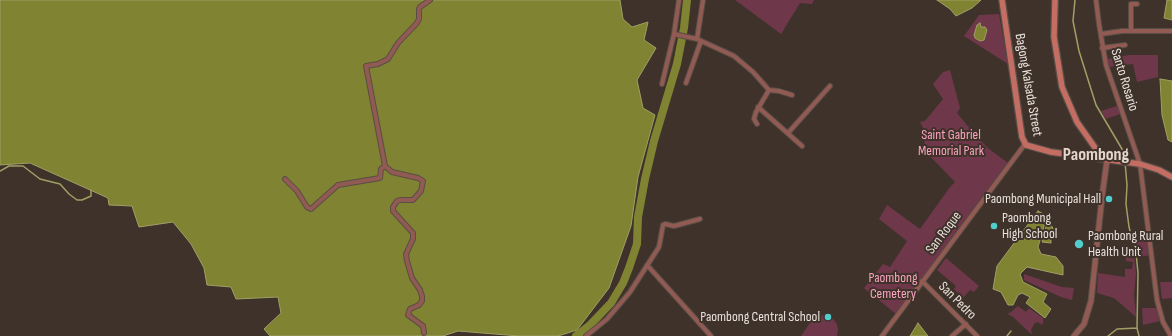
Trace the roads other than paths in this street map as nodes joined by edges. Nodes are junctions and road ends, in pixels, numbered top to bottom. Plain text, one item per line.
1 (430, 0) edge
2 (679, 0) edge
3 (703, 0) edge
4 (1002, 0) edge
5 (1055, 0) edge
6 (1096, 0) edge
7 (1137, 4) dead end
8 (1131, 30) junction
9 (1172, 31) edge
10 (677, 34) junction
11 (1100, 34) junction
12 (699, 40) junction
13 (1125, 45) dead end
14 (1102, 48) junction
15 (686, 83) dead end
16 (662, 84) dead end
17 (830, 86) dead end
18 (769, 90) junction
19 (792, 95) dead end
20 (758, 107) junction
21 (757, 124) dead end
22 (788, 133) junction
23 (1025, 144) junction
24 (802, 146) dead end
25 (1105, 160) junction
26 (1140, 164) junction
27 (386, 166) junction
28 (1172, 177) edge
29 (285, 179) dead end
30 (700, 219) dead end
31 (647, 265) junction
32 (922, 281) junction
33 (966, 324) junction
34 (424, 334) dead end
35 (586, 336) edge
36 (711, 336) edge
37 (882, 336) edge
38 (952, 336) edge
39 (977, 336) edge
40 (1074, 336) edge
41 (1171, 336) edge

1 - 27 street
2 - 10 street
3 - 12 street
4 - 23 main road, Bagong Kalsada Street
5 - 25 main road
6 - 11 street, Santo Rosario
7 - 8 street
8 - 9 street
8 - 11 street
10 - 12 street
10 - 16 street
11 - 14 street, Santo Rosario
12 - 15 street
12 - 18 street
13 - 14 street
14 - 26 street, Santo Rosario
17 - 22 street
18 - 19 street
18 - 20 street
20 - 21 street
20 - 22 street
22 - 24 street
23 - 25 main road, Bagong Kalsada Street
23 - 32 street, San Roque
25 - 26 main road, Bagong Kalsada Street
25 - 40 street
26 - 28 main road, Bagong Kalsada Street
26 - 41 street, Santo Rosario
27 - 29 street
27 - 34 street
30 - 31 street
31 - 35 street
31 - 36 street
32 - 33 street, San Pedro
32 - 37 street, San Roque
33 - 38 street
33 - 39 street, San Pedro

